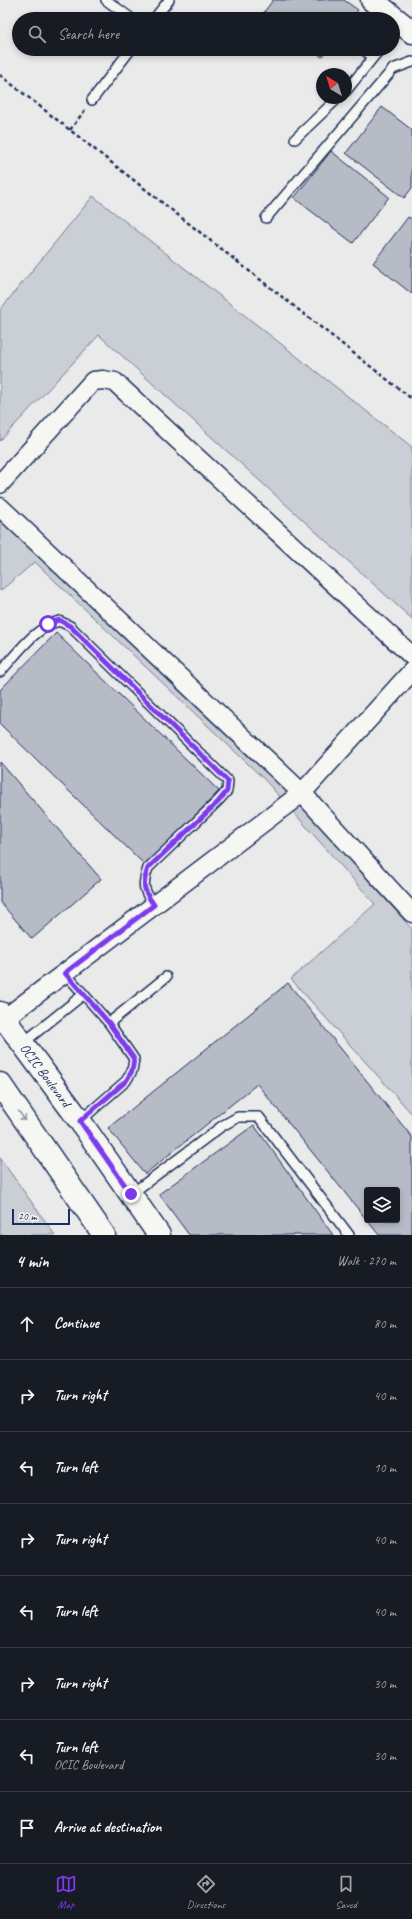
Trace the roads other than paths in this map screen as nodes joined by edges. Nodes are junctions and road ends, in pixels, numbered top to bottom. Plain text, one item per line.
1 (106, 0) edge
2 (169, 0) edge
3 (122, 12) edge
4 (160, 12) edge
5 (126, 56) edge
6 (373, 57) edge
7 (412, 62) edge
8 (352, 83) edge
9 (92, 100) road end
10 (332, 104) edge
11 (295, 139) dead end
12 (266, 218) dead end
13 (0, 484) edge
14 (0, 506) edge
15 (412, 656) edge
16 (412, 671) edge
17 (0, 672) edge
18 (302, 792) junction
19 (154, 905) junction
20 (412, 913) edge
21 (65, 973) junction
22 (166, 977) dead end
23 (84, 994) junction
24 (1, 1018) edge
25 (109, 1023) junction
26 (23, 1043) junction
27 (0, 1084) edge
28 (80, 1121) junction
29 (131, 1194) junction
30 (104, 1235) edge
31 (159, 1235) edge
32 (349, 1235) edge

1 - 3 lane
2 - 4 lane
5 - 9 lane
6 - 8 lane
7 - 12 lane
10 - 11 lane
13 - 15 street
14 - 18 street
16 - 18 street
17 - 19 lane
18 - 19 street
18 - 20 street
19 - 21 street
21 - 23 lane
21 - 24 street
22 - 25 lane
23 - 25 lane
23 - 26 lane
24 - 26 main road, OCIC Boulevard
25 - 28 lane
26 - 28 main road, OCIC Boulevard
27 -> 30 main road
28 - 29 main road, OCIC Boulevard
29 - 31 main road, OCIC Boulevard
29 - 32 lane

